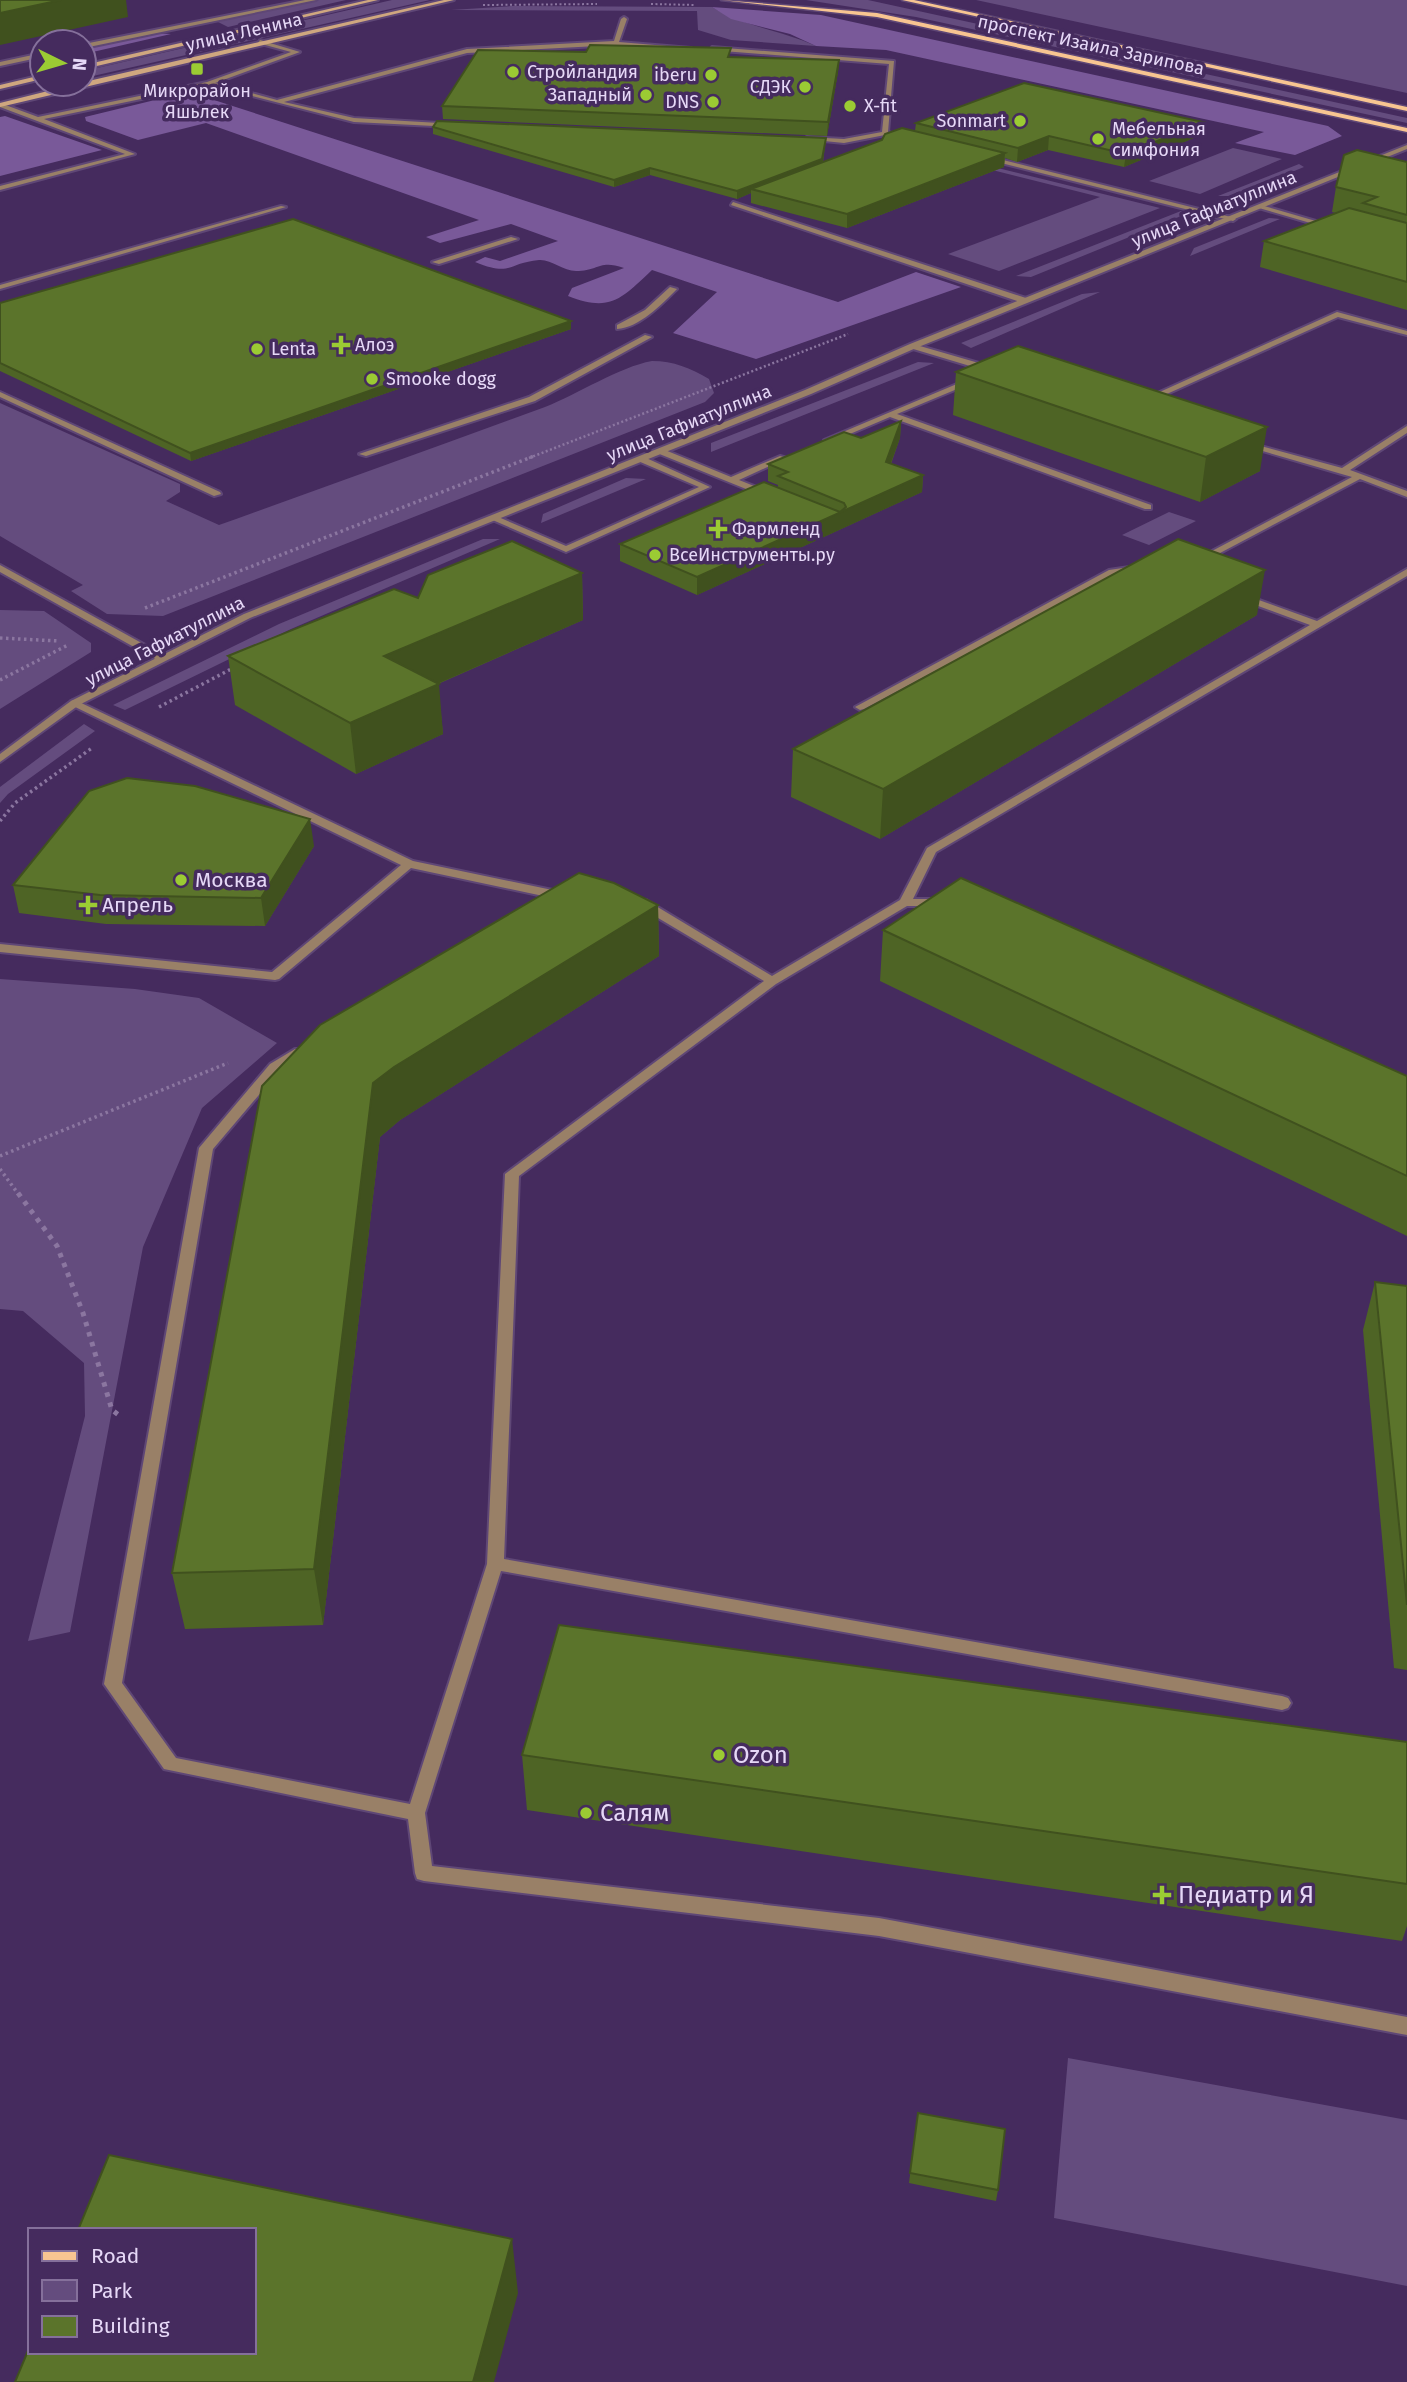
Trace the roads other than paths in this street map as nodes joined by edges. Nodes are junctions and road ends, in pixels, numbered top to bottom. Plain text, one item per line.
1 (313, 0) edge
2 (375, 0) edge
3 (451, 0) edge
4 (724, 0) edge
5 (905, 0) edge
6 (624, 19) dead end
7 (260, 41) junction
8 (98, 43) edge
9 (616, 43) junction
10 (28, 58) edge
11 (0, 64) edge
12 (98, 64) edge
13 (28, 80) edge
14 (98, 81) edge
15 (209, 83) junction
16 (0, 87) edge
17 (28, 98) edge
18 (276, 102) junction
19 (0, 105) edge
20 (1407, 109) edge
21 (37, 119) junction
22 (458, 125) edge
23 (1407, 130) edge
24 (885, 133) junction
25 (792, 138) edge
26 (912, 140) edge
27 (881, 142) edge
28 (1407, 147) edge
29 (979, 156) edge
30 (1366, 164) junction
31 (1386, 169) edge
32 (0, 188) edge
33 (747, 199) edge
34 (1261, 207) junction
35 (283, 208) dead end
36 (1233, 219) junction
37 (1340, 229) edge
38 (514, 239) dead end
39 (436, 262) dead end
40 (0, 287) edge
41 (673, 289) dead end
42 (1026, 301) junction
43 (620, 327) dead end
44 (1407, 333) edge
45 (648, 337) dead end
46 (913, 346) junction
47 (995, 370) junction
48 (1008, 374) edge
49 (0, 394) edge
50 (1140, 403) edge
51 (889, 414) junction
52 (1407, 429) edge
53 (1235, 440) edge
54 (816, 444) edge
55 (660, 451) junction
56 (363, 454) dead end
57 (792, 455) edge
58 (641, 459) junction
59 (1343, 471) junction
60 (1360, 476) junction
61 (731, 480) junction
62 (217, 494) dead end
63 (1407, 494) edge
64 (779, 499) edge
65 (1148, 507) edge
66 (493, 518) junction
67 (1188, 567) edge
68 (0, 568) edge
69 (1157, 569) edge
70 (1407, 572) edge
71 (1227, 591) edge
72 (1317, 624) junction
73 (163, 659) junction
74 (75, 703) junction
75 (860, 707) dead end
76 (0, 759) edge
77 (409, 864) junction
78 (622, 899) edge
79 (905, 902) junction
80 (954, 904) edge
81 (543, 911) edge
82 (0, 948) edge
83 (772, 981) junction
84 (320, 1041) edge
85 (495, 1564) junction
86 (1282, 1703) dead end
87 (416, 1814) junction
88 (1407, 2026) edge

1 - 8 street
2 - 12 main road, улица Ленина
3 - 7 main road, улица Ленина
4 - 23 main road, проспект Изаила Зарипова
5 - 20 main road, проспект Изаила Зарипова
6 - 9 street
7 - 14 main road, улица Ленина
7 - 15 street
9 - 18 street
9 - 24 street
10 - 11 street
13 - 16 main road
15 - 18 street
15 - 21 street
17 - 19 main road, улица Ленина
18 - 22 street
19 - 21 street
21 - 32 street
24 - 25 street
24 - 26 street
24 - 27 street
28 - 30 street, улица Гафиатуллина
29 - 36 street
30 - 31 street
30 - 34 street, улица Гафиатуллина
33 - 42 street
34 - 36 street, улица Гафиатуллина
34 - 37 street
35 - 40 street
36 - 42 street, улица Гафиатуллина
38 - 39 street
41 - 43 street
42 - 46 street, улица Гафиатуллина
44 - 50 street
45 - 56 street
46 - 47 street
46 - 55 street, улица Гафиатуллина
47 - 48 street
47 - 51 street
49 - 62 street
51 - 54 street
51 - 65 street
52 - 59 street
53 - 59 street
55 - 58 street, улица Гафиатуллина
55 - 61 street
57 - 61 street
58 - 66 street, улица Гафиатуллина
58 - 66 street
59 - 60 street
60 - 63 street
60 - 67 street
61 - 64 street
66 - 73 street, улица Гафиатуллина
68 - 73 street
69 - 75 street
70 - 72 street
71 - 72 street
72 - 79 street
73 - 74 street, улица Гафиатуллина
74 - 76 street, улица Гафиатуллина
74 - 77 street
77 - 81 street
77 - 82 street
78 - 83 street
79 - 80 street
79 - 83 street
83 - 85 street
84 - 87 street
85 - 86 street
85 - 87 street
87 - 88 street

